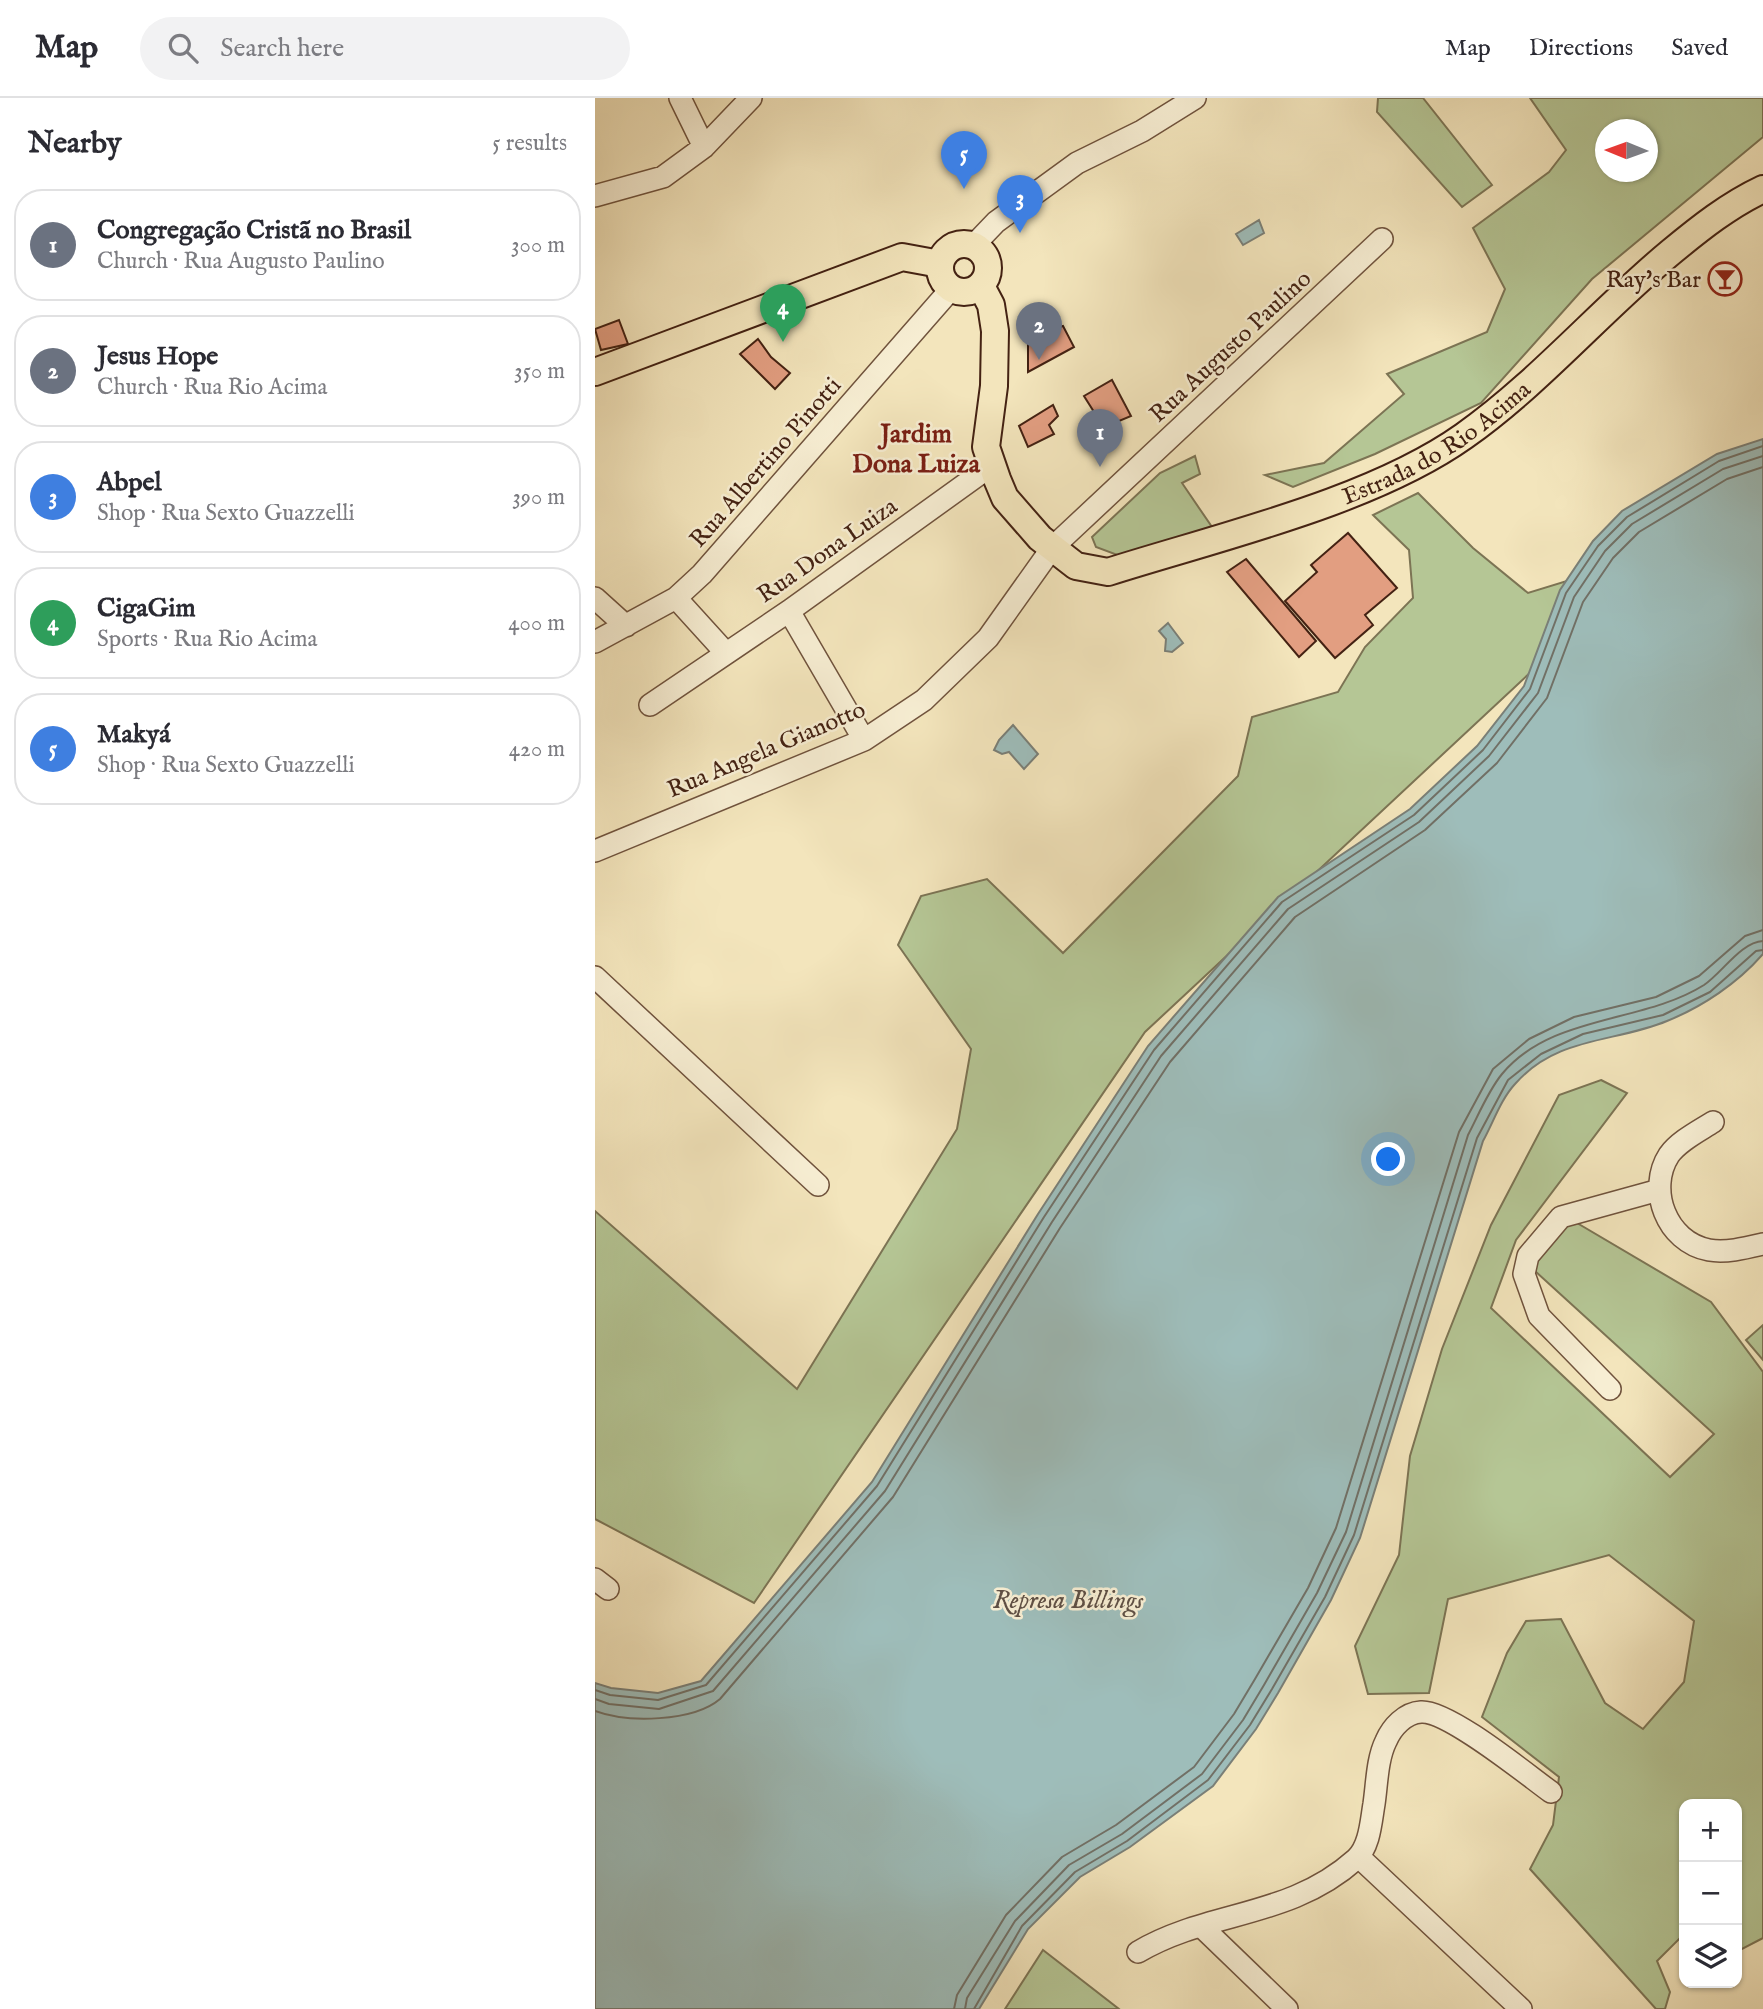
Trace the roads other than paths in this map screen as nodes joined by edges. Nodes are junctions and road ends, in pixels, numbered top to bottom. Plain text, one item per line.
1 (680, 98) edge
2 (751, 98) edge
3 (1195, 98) edge
4 (704, 147) junction
5 (1763, 189) edge
6 (595, 196) edge
7 (1382, 239) dead end
8 (973, 246) junction
9 (940, 264) junction
10 (981, 286) junction
11 (951, 289) junction
12 (595, 372) edge
13 (992, 465) junction
14 (1052, 548) junction
15 (595, 598) edge
16 (676, 598) junction
17 (789, 611) junction
18 (626, 626) junction
19 (595, 642) edge
20 (725, 652) junction
21 (650, 705) dead end
22 (864, 740) junction
23 (595, 851) edge
24 (595, 977) edge
25 (1713, 1122) dead end
26 (818, 1185) dead end
27 (1658, 1190) junction
28 (1763, 1244) edge
29 (1610, 1389) dead end
30 (1551, 1792) dead end
31 (1359, 1857) junction
32 (1202, 1927) junction
33 (1138, 1952) dead end
34 (1287, 2009) edge
35 (1521, 2009) edge

1 - 4 street
2 - 4 street
3 - 8 street
4 - 6 street
5 - 14 main road, Estrada do Rio Acima
7 - 14 street, Rua Augusto Paulino
8 - 9 main road
8 - 10 main road
9 - 11 main road
9 - 12 main road
10 - 11 main road
10 - 13 main road, Estrada do Rio Acima
11 - 16 street, Rua Albertino Pinotti
13 - 14 main road, Estrada do Rio Acima
13 - 17 street, Rua Dona Luiza
14 - 22 street, Rua Angela Gianotto
15 - 18 street
16 - 18 street, Rua Albertino Pinotti
16 - 20 street
17 - 20 street, Rua Dona Luiza
17 - 22 street
18 - 19 street, Rua Albertino Pinotti
20 - 21 street, Rua Dona Luiza
22 - 23 street, Rua Angela Gianotto
24 - 26 street
25 - 27 street
27 - 28 street
27 - 29 street
30 - 31 street
31 - 32 street
31 - 35 street
32 - 33 street
32 - 34 street

